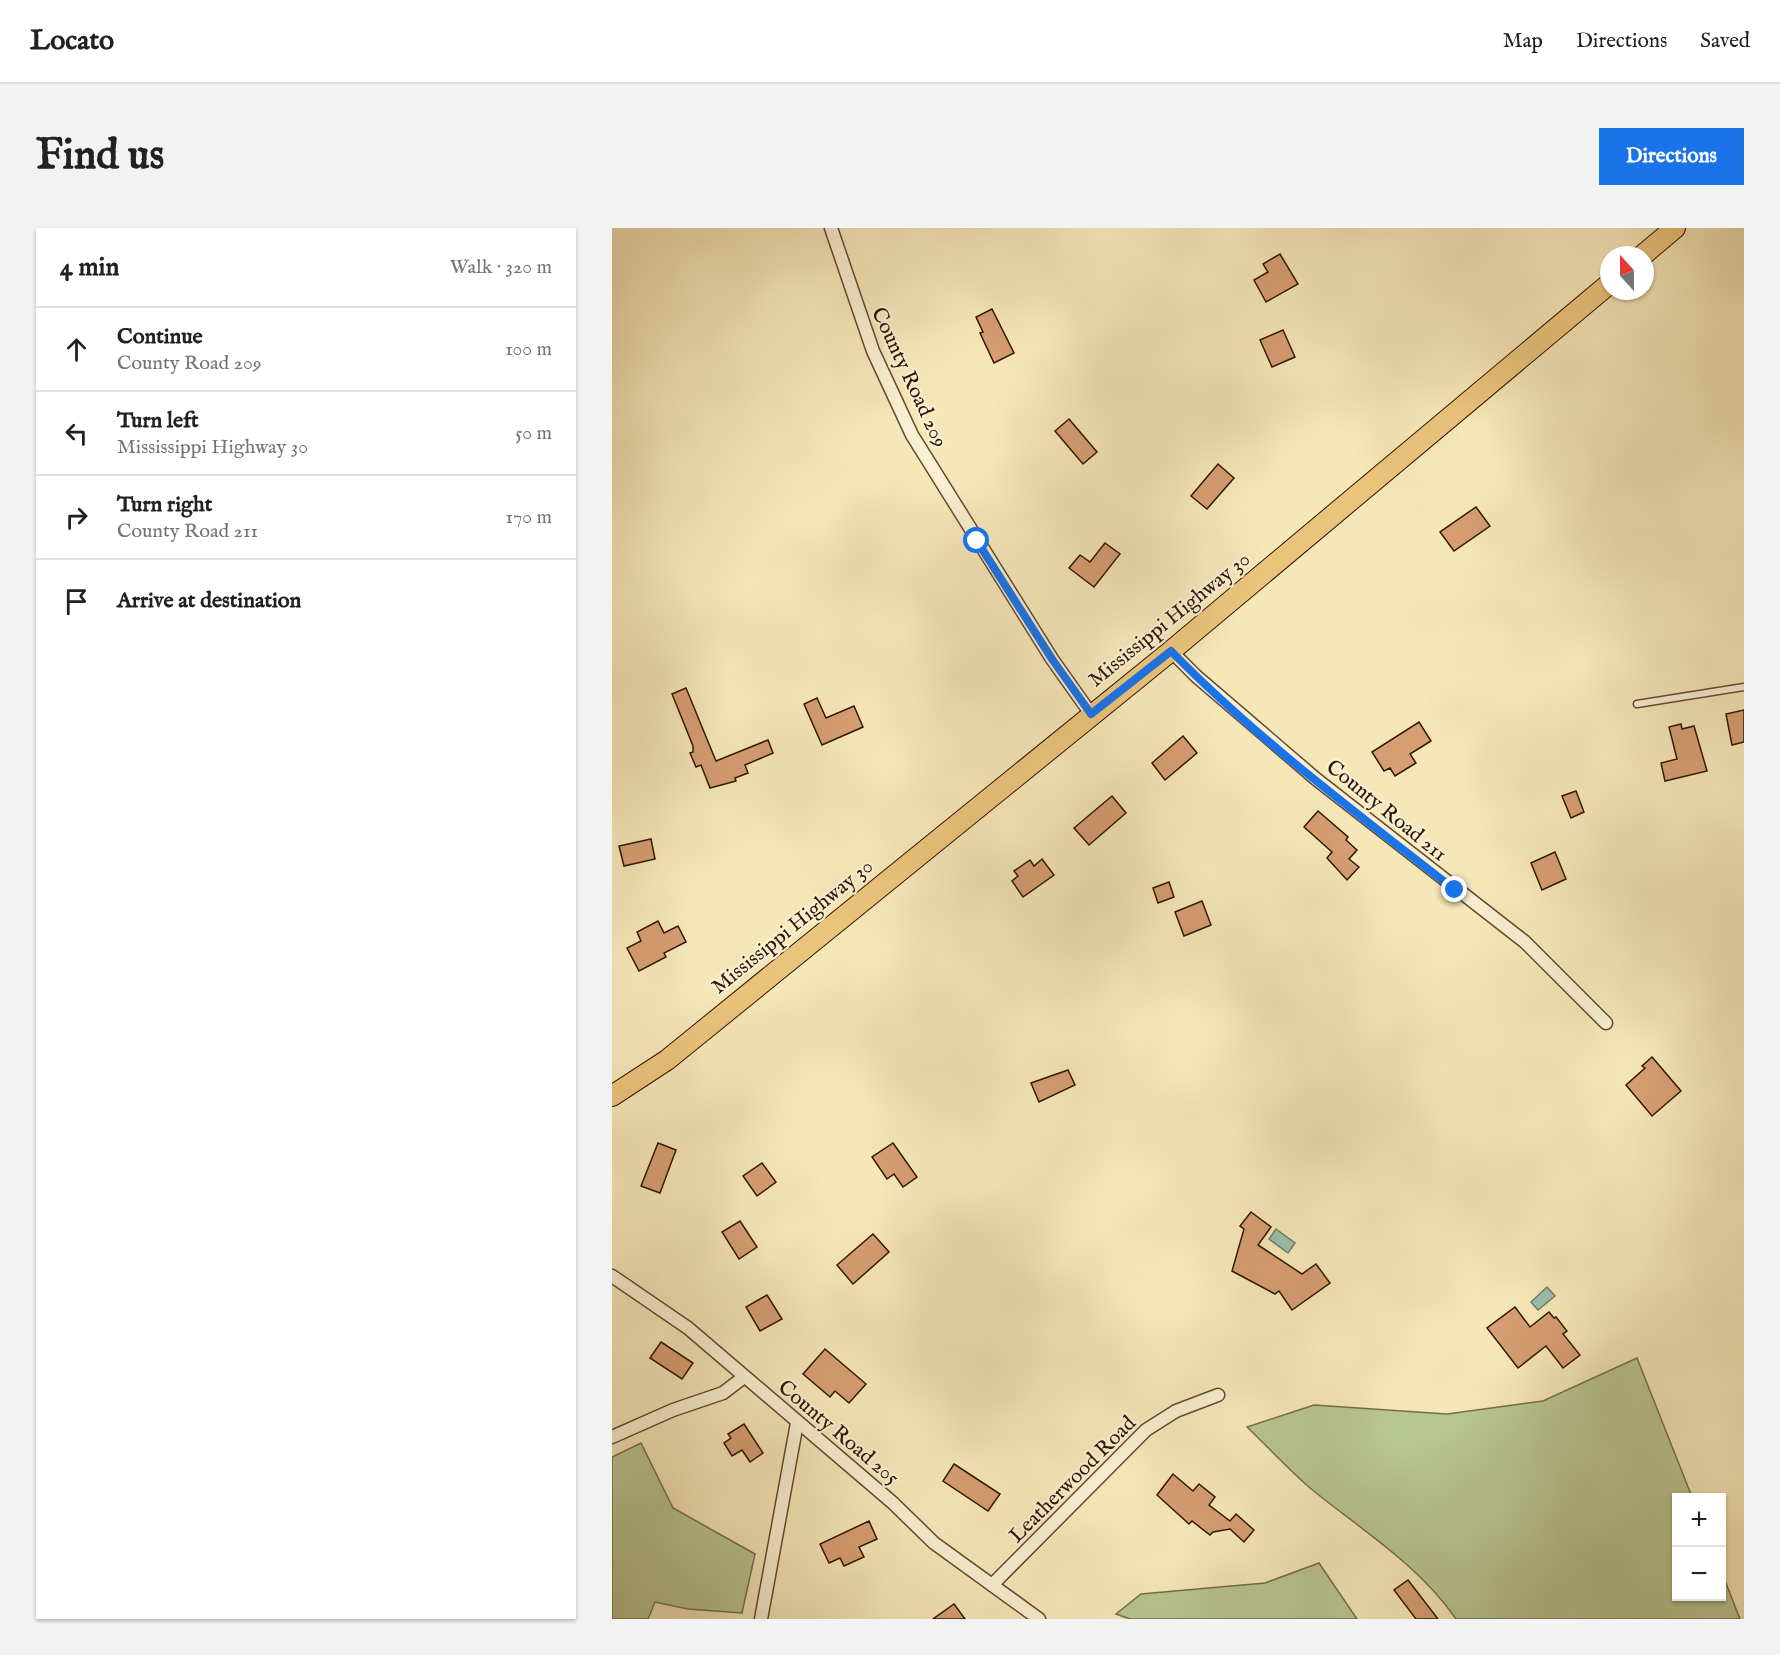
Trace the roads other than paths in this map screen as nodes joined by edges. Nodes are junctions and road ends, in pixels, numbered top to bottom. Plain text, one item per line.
1 (831, 228) edge
2 (1676, 228) edge
3 (1654, 246) edge
4 (1600, 292) edge
5 (1171, 651) junction
6 (1744, 687) edge
7 (1637, 704) dead end
8 (1091, 714) junction
9 (1606, 1023) dead end
10 (612, 1096) edge
11 (612, 1276) edge
12 (744, 1377) junction
13 (1218, 1395) dead end
14 (797, 1423) junction
15 (612, 1437) edge
16 (992, 1585) junction
17 (761, 1619) edge
18 (1040, 1619) edge

1 - 8 street, County Road 209
2 - 3 main road
4 - 5 main road, Mississippi Highway 30
5 - 8 main road, Mississippi Highway 30
5 - 9 street, County Road 211
6 - 7 lane
8 - 10 main road, Mississippi Highway 30
11 - 12 street, County Road 205
12 - 14 street, County Road 205
12 - 15 street
13 - 16 street, Leatherwood Road
14 - 16 street, County Road 205
14 - 17 street
16 - 18 street, County Road 205

